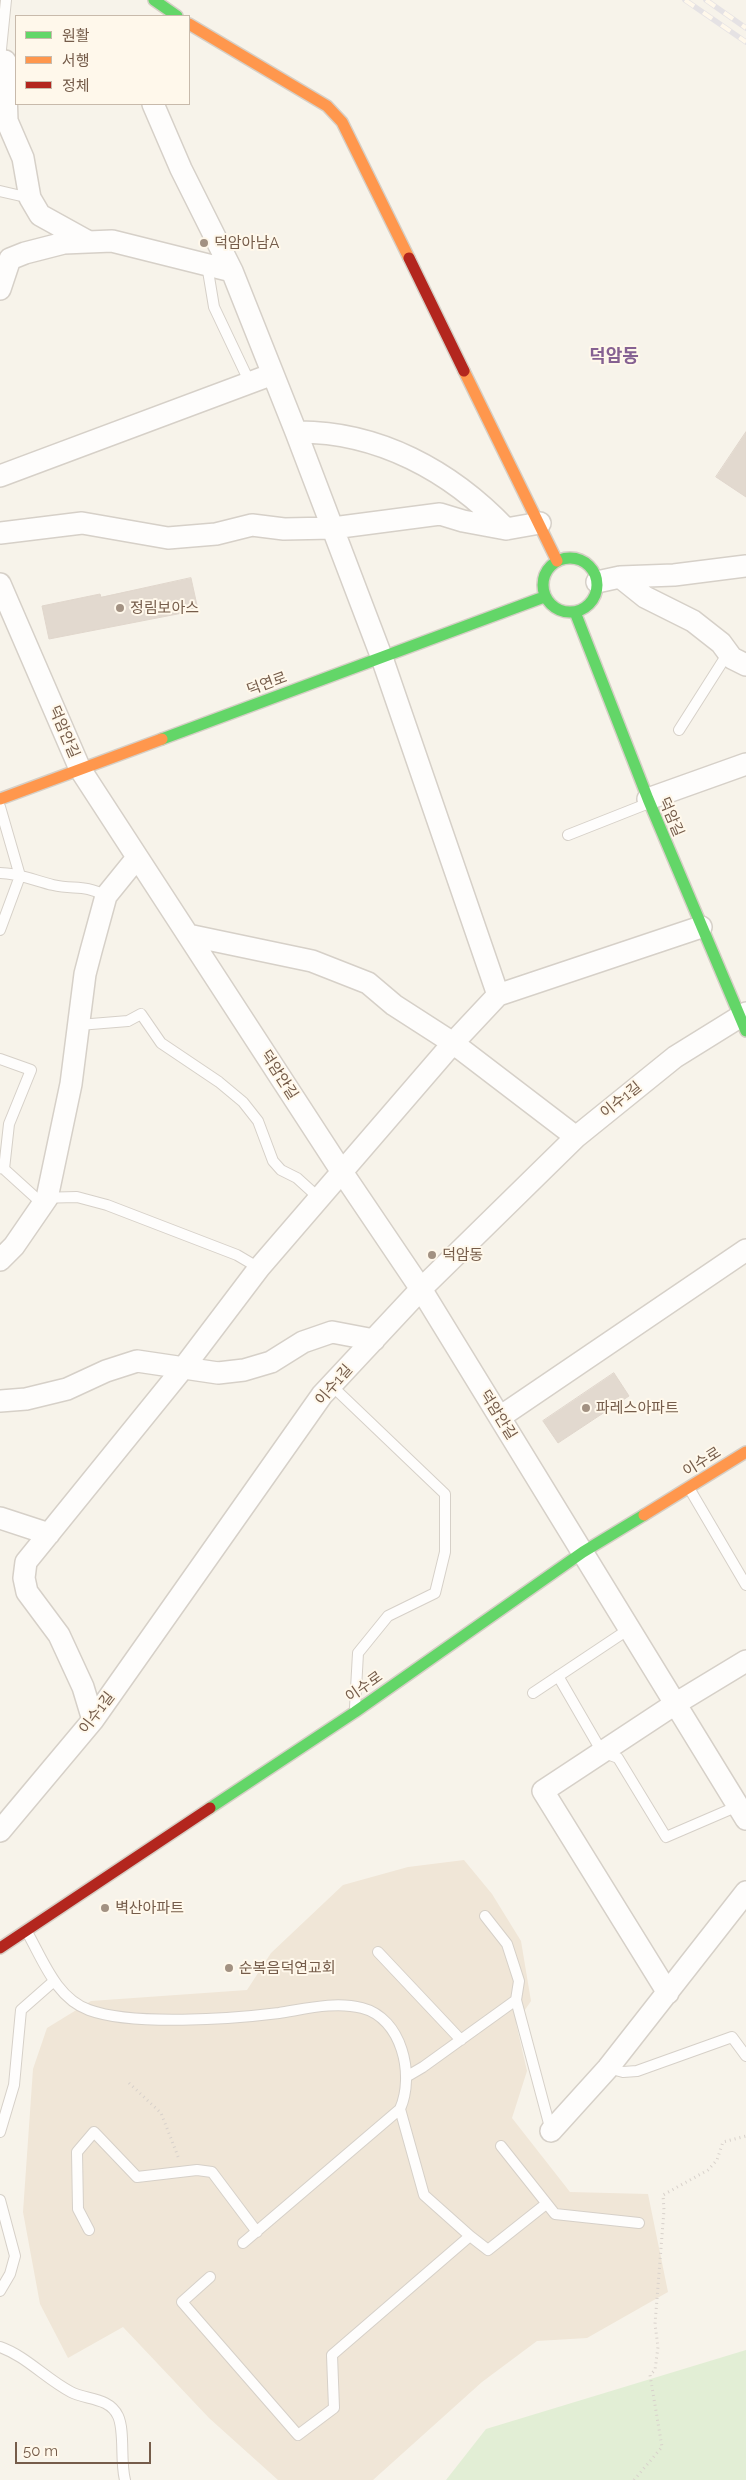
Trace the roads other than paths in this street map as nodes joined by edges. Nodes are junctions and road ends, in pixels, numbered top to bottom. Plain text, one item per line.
1 (6, 0) edge
2 (154, 0) edge
3 (176, 15) edge
4 (191, 31) edge
5 (5, 61) edge
6 (153, 105) edge
7 (0, 191) edge
8 (30, 198) junction
9 (89, 242) junction
10 (207, 265) junction
11 (232, 271) junction
12 (0, 289) edge
13 (273, 374) junction
14 (250, 383) junction
15 (296, 432) junction
16 (0, 476) edge
17 (540, 523) junction
18 (333, 528) junction
19 (506, 529) junction
20 (0, 533) edge
21 (557, 561) junction
22 (746, 566) edge
23 (620, 577) junction
24 (597, 582) junction
25 (0, 584) edge
26 (544, 597) junction
27 (575, 612) junction
28 (728, 653) junction
29 (382, 658) junction
30 (746, 665) edge
31 (679, 730) dead end
32 (746, 764) edge
33 (80, 769) junction
34 (0, 799) edge
35 (649, 801) junction
36 (0, 807) edge
37 (568, 835) dead end
38 (136, 858) junction
39 (0, 872) edge
40 (20, 876) junction
41 (106, 896) junction
42 (701, 927) junction
43 (0, 930) edge
44 (188, 935) junction
45 (498, 995) junction
46 (744, 1020) edge
47 (79, 1025) junction
48 (453, 1043) junction
49 (0, 1059) edge
50 (576, 1137) junction
51 (2, 1169) edge
52 (342, 1172) junction
53 (47, 1198) junction
54 (319, 1198) junction
55 (746, 1250) edge
56 (0, 1260) edge
57 (259, 1268) junction
58 (421, 1289) junction
59 (374, 1340) junction
60 (184, 1367) junction
61 (331, 1385) junction
62 (0, 1401) edge
63 (500, 1418) junction
64 (746, 1452) edge
65 (689, 1488) junction
66 (0, 1518) edge
67 (49, 1534) junction
68 (583, 1552) junction
69 (746, 1585) edge
70 (629, 1629) junction
71 (746, 1660) edge
72 (558, 1676) junction
73 (533, 1693) dead end
74 (675, 1704) junction
75 (355, 1712) junction
76 (93, 1720) junction
77 (602, 1752) junction
78 (742, 1812) edge
79 (0, 1831) edge
80 (746, 1892) edge
81 (485, 1916) dead end
82 (26, 1931) junction
83 (0, 1948) edge
84 (378, 1952) dead end
85 (54, 1981) junction
86 (668, 1993) junction
87 (516, 2000) junction
88 (461, 2040) junction
89 (746, 2056) edge
90 (608, 2068) junction
91 (406, 2077) junction
92 (400, 2109) junction
93 (551, 2131) joint
94 (0, 2132) edge
95 (501, 2146) dead end
96 (0, 2200) edge
97 (546, 2204) junction
98 (639, 2223) dead end
99 (89, 2230) dead end
100 (257, 2232) junction
101 (470, 2236) junction
102 (244, 2243) dead end
103 (210, 2277) dead end
104 (0, 2291) edge
105 (0, 2347) edge
106 (125, 2480) edge

1 - 5 lane
2 - 3 street
4 - 17 street
5 - 8 street
6 - 11 street
7 - 8 lane
8 - 9 street
9 - 10 street
9 - 12 street
10 - 11 street
10 - 14 lane
11 - 13 street
13 - 14 street
13 - 15 street
14 - 16 street
15 - 18 street
15 - 19 street
17 - 19 street
17 - 21 street
18 - 19 street
18 - 20 street
18 - 29 street
21 - 24 street
21 - 26 street
22 - 23 street
23 - 24 street
23 - 28 street
24 - 27 street
25 - 33 street, 덕암안길
26 - 27 street
26 - 29 street, 덕연로
27 - 35 street, 덕암길
28 - 30 street
28 - 31 lane
29 - 33 street, 덕연로
29 - 45 street
32 - 35 street
33 - 34 street, 덕연로
33 - 38 street, 덕암안길
35 - 37 lane
35 - 42 street, 덕암길
36 - 40 lane
38 - 41 street
38 - 44 street, 덕암안길
39 - 40 lane
40 - 41 lane
40 - 43 lane
41 - 47 street
42 - 45 street
42 - 46 street, 덕암길
44 - 48 street
44 - 52 street, 덕암안길
45 - 48 street
46 - 50 street, 이수1길
47 - 53 street
47 - 54 lane
48 - 50 street
48 - 52 street
49 - 51 lane
50 - 58 street, 이수1길
51 - 53 lane
52 - 54 street
52 - 58 street, 덕암안길
53 - 56 street
53 - 57 lane
54 - 57 street
55 - 63 street
57 - 60 street
58 - 59 street, 이수1길
58 - 63 street, 덕암안길
59 - 60 street
59 - 61 street, 이수1길
60 - 62 street
60 - 67 street
61 - 75 lane
61 - 76 street, 이수1길
63 - 68 street, 덕암안길
64 - 65 street, 이수로
65 - 68 street, 이수로
65 - 69 lane
66 - 67 street
67 - 76 street
68 - 70 street, 덕암안길
68 - 75 street, 이수로
70 - 72 lane
70 - 74 street, 덕암안길
71 - 74 street
72 - 73 lane
72 - 77 lane
74 - 77 street
74 - 78 street, 덕암안길
75 - 82 street, 이수로
76 - 79 street, 이수1길
77 - 78 lane
77 - 86 street
80 - 86 street
81 - 87 lane
82 - 83 street, 이수로
82 - 85 lane
84 - 88 lane
85 - 91 lane
85 - 94 lane
86 - 90 street
87 - 88 lane
87 - 93 lane
88 - 91 lane
89 - 90 lane
90 - 93 street
91 - 92 lane
92 - 100 lane
92 - 101 lane
95 - 97 lane
96 - 104 lane
97 - 98 lane
97 - 101 lane
99 - 100 lane
100 - 102 lane
101 - 103 lane
105 - 106 lane

